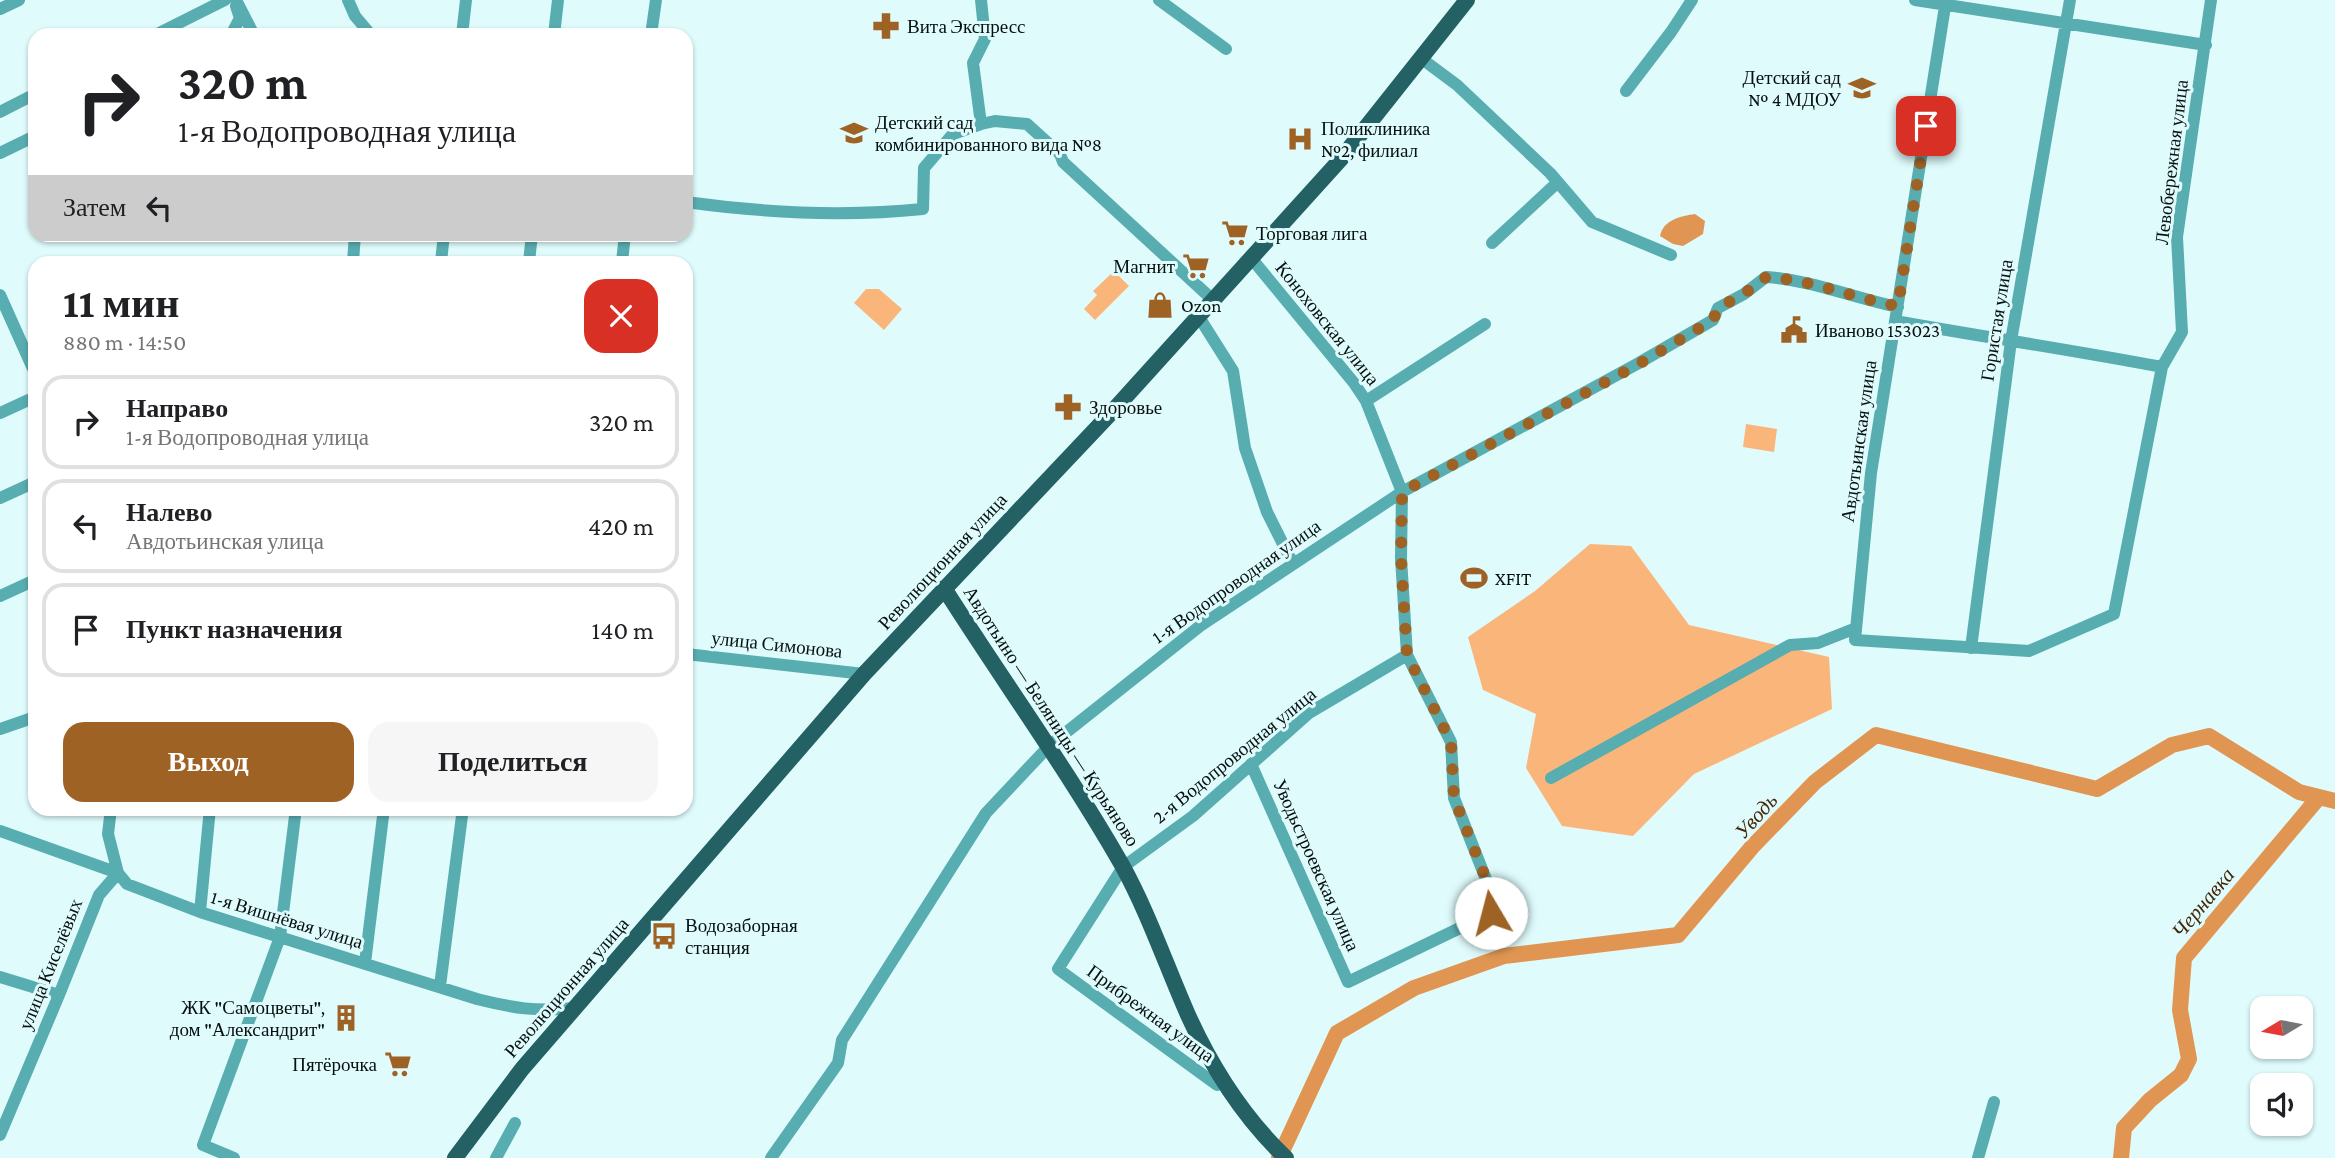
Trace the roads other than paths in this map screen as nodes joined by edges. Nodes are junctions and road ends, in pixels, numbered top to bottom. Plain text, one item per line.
1 (19, 0) edge
2 (225, 0) edge
3 (235, 0) edge
4 (348, 0) edge
5 (466, 0) edge
6 (558, 0) edge
7 (656, 0) edge
8 (981, 0) edge
9 (1159, 0) edge
10 (1467, 0) edge
11 (1692, 0) edge
12 (1915, 0) edge
13 (2070, 0) edge
14 (2211, 0) edge
15 (1946, 2) edge
16 (0, 9) edge
17 (2065, 22) junction
18 (169, 28) edge
19 (235, 28) edge
20 (250, 28) edge
21 (365, 28) edge
22 (463, 28) edge
23 (555, 28) edge
24 (652, 28) edge
25 (2206, 45) junction
26 (1226, 48) dead end
27 (1422, 59) junction
28 (1626, 91) dead end
29 (28, 97) edge
30 (0, 111) edge
31 (981, 124) junction
32 (28, 139) edge
33 (0, 153) edge
34 (1558, 181) junction
35 (693, 203) edge
36 (1493, 243) dead end
37 (1671, 255) dead end
38 (1252, 259) junction
39 (0, 295) edge
40 (1214, 301) junction
41 (1898, 306) junction
42 (3, 309) edge
43 (1199, 317) junction
44 (1895, 321) junction
45 (1485, 324) dead end
46 (2011, 341) junction
47 (28, 359) edge
48 (2162, 367) junction
49 (28, 400) edge
50 (1366, 401) junction
51 (0, 413) edge
52 (28, 485) edge
53 (1402, 492) junction
54 (0, 498) edge
55 (1293, 564) junction
56 (28, 583) edge
57 (944, 588) junction
58 (0, 596) edge
59 (1856, 634) junction
60 (1972, 648) junction
61 (693, 655) edge
62 (1407, 655) junction
63 (864, 674) junction
64 (28, 719) edge
65 (0, 729) edge
66 (1049, 746) junction
67 (1251, 764) junction
68 (1551, 778) dead end
69 (110, 816) edge
70 (209, 816) edge
71 (295, 816) edge
72 (383, 816) edge
73 (462, 816) edge
74 (0, 831) edge
75 (1123, 867) junction
76 (118, 873) junction
77 (200, 912) junction
78 (280, 937) junction
79 (365, 963) junction
80 (0, 977) edge
81 (440, 986) junction
82 (59, 995) junction
83 (574, 1009) junction
84 (1217, 1085) dead end
85 (1994, 1102) dead end
86 (515, 1124) dead end
87 (0, 1135) edge
88 (234, 1158) edge
89 (455, 1158) edge
90 (496, 1158) edge
91 (771, 1158) edge
92 (1286, 1158) edge
93 (1978, 1158) edge

1 - 16 street
2 - 18 street
3 - 19 street
3 - 20 street
4 - 21 street
5 - 22 street
6 - 23 street
7 - 24 street
8 - 31 street
9 - 26 street
10 - 27 main road, Революционная улица
11 - 28 street
12 - 15 street
13 - 17 street, Гористая улица
14 - 25 street, Левобережная улица
15 - 17 street
15 - 41 street, Авдотьинская улица
17 - 25 street
17 - 46 street, Гористая улица
25 - 48 street, Левобережная улица
27 - 34 street
27 - 38 main road, Революционная улица
29 - 30 street
31 - 35 street
31 - 40 street
32 - 33 street
34 - 36 street
34 - 37 street
38 - 40 main road, Революционная улица
38 - 50 street, Коноховская улица
39 - 42 street
40 - 43 main road, Революционная улица
41 - 44 street, Авдотьинская улица
41 - 53 street, 1-я Водопроводная улица
42 - 47 street
43 - 55 street
43 - 57 main road, Революционная улица
44 - 46 street
44 - 59 street, Авдотьинская улица
45 - 50 street
46 - 48 street
46 - 60 street, Гористая улица
48 - 60 street, Левобережная улица
49 - 51 street
50 - 53 street, Коноховская улица
52 - 54 street
53 - 55 street, 1-я Водопроводная улица
53 - 62 street
55 - 66 street, 1-я Водопроводная улица
56 - 58 street
57 - 63 main road, Революционная улица
57 - 66 main road, Авдотьино — Беляницы — Курьяново
59 - 60 street
59 - 68 street
61 - 63 street, улица Симонова
62 - 67 street, 2-я Водопроводная улица
62 - 67 street, Уводьстроевская улица
63 - 83 main road, Революционная улица
64 - 65 street
66 - 75 main road, Авдотьино — Беляницы — Курьяново
66 - 91 street, 1-я Водопроводная улица
67 - 75 street, 2-я Водопроводная улица
69 - 76 street
70 - 77 street
71 - 78 street
72 - 79 street
73 - 81 street
74 - 76 street, 1-я Вишнёвая улица
75 - 84 street, Прибрежная улица
75 - 92 main road, Авдотьино — Беляницы — Курьяново
76 - 77 street, 1-я Вишнёвая улица
76 - 82 street, улица Киселёвых
77 - 78 street, 1-я Вишнёвая улица
78 - 79 street, 1-я Вишнёвая улица
78 - 88 street
79 - 81 street, 1-я Вишнёвая улица
80 - 82 street
81 - 83 street, 1-я Вишнёвая улица
82 - 87 street, улица Киселёвых
83 - 89 main road, Революционная улица
85 - 93 street
86 - 90 street

